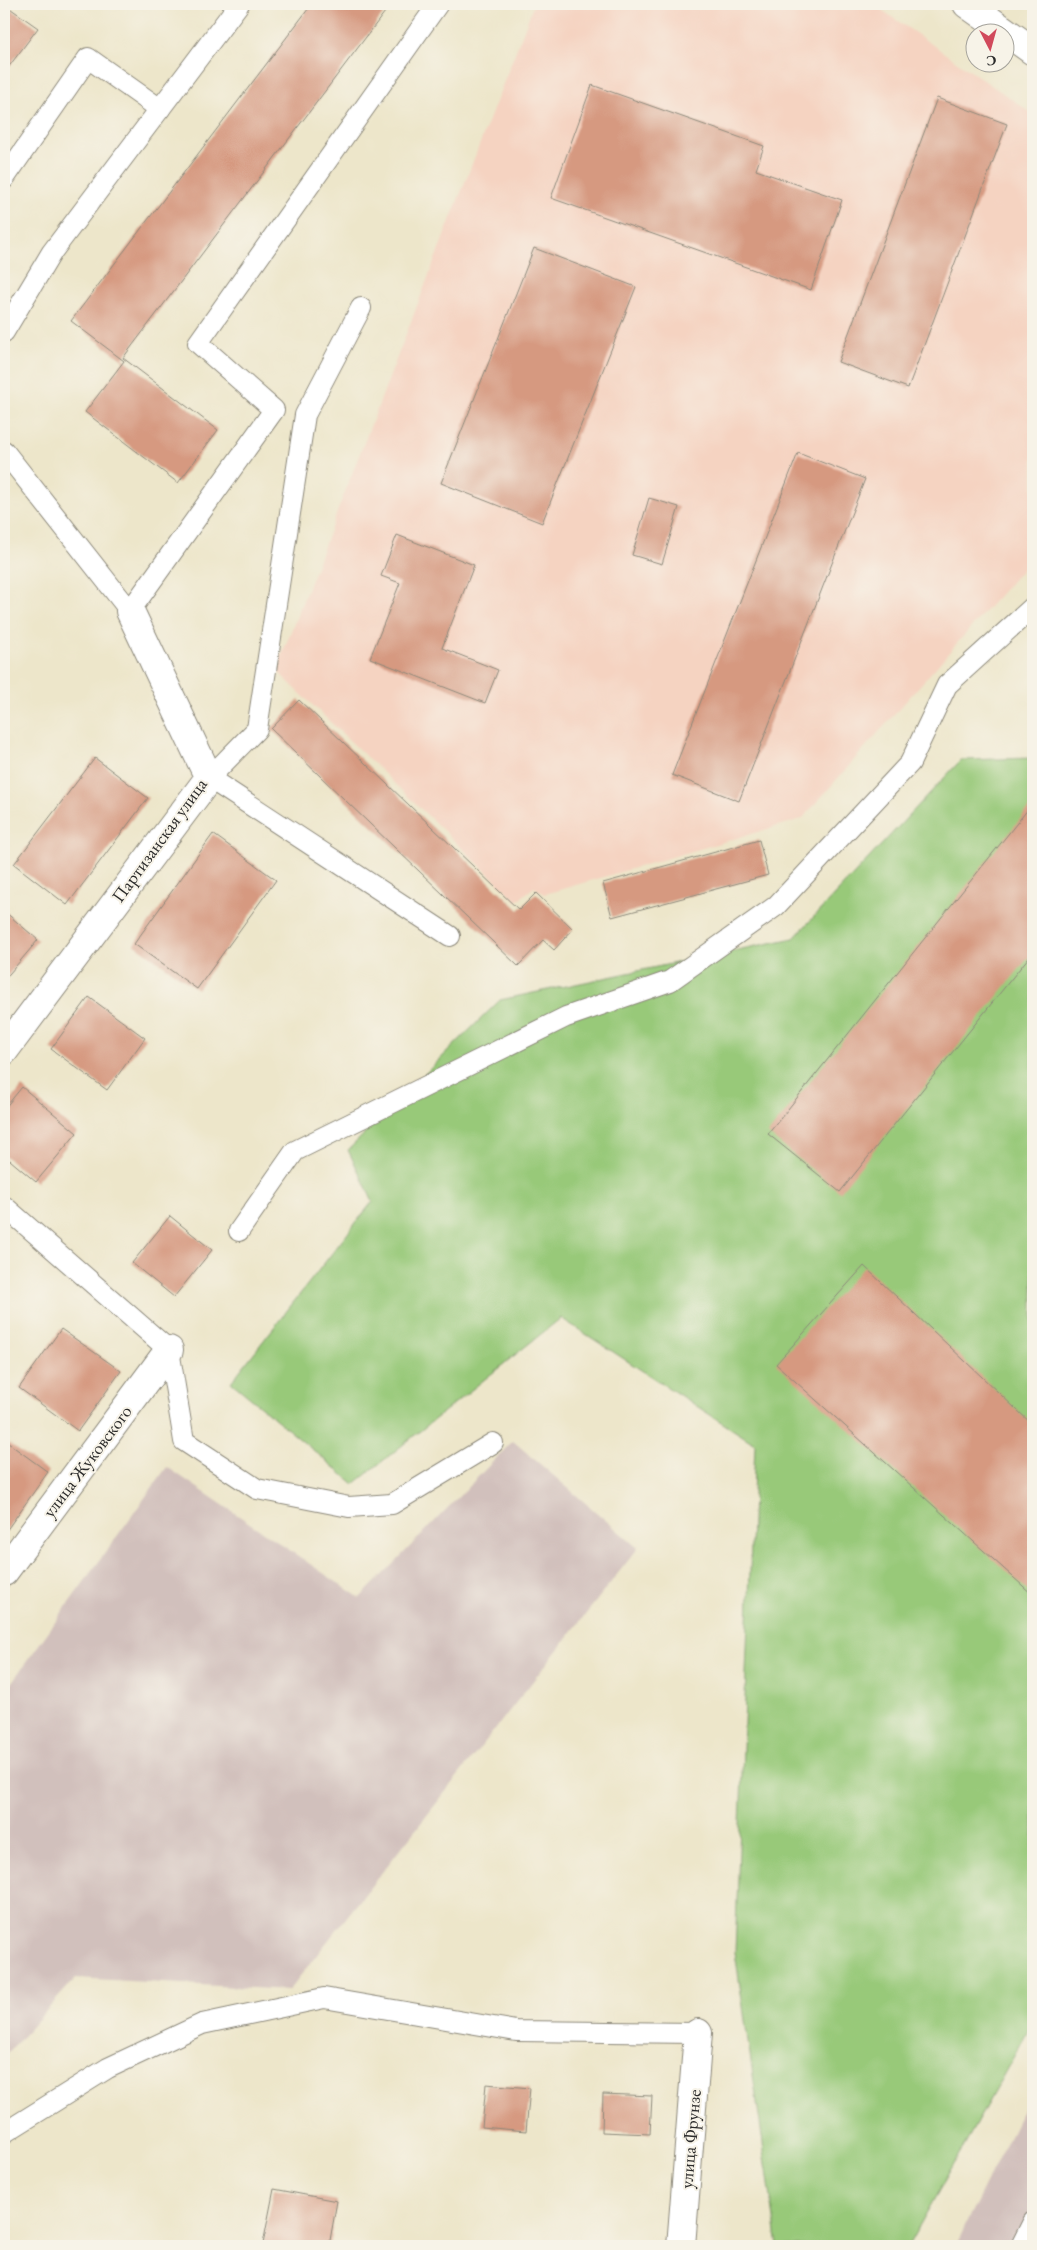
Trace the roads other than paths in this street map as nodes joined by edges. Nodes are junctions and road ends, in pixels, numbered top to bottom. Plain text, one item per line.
1 (239, 4) edge
2 (438, 4) edge
3 (967, 4) edge
4 (1033, 51) edge
5 (160, 108) junction
6 (4, 179) edge
7 (361, 308) dead end
8 (4, 332) edge
9 (4, 452) edge
10 (1033, 608) edge
11 (130, 611) junction
12 (209, 778) junction
13 (450, 936) dead end
14 (4, 1051) edge
15 (4, 1206) edge
16 (239, 1231) dead end
17 (169, 1350) junction
18 (493, 1444) dead end
19 (4, 1572) edge
20 (698, 2033) joint
21 (4, 2133) edge
22 (1033, 2222) edge
23 (681, 2246) edge
24 (1021, 2246) edge

1 - 5 lane
2 - 11 lane
3 - 4 street
5 - 6 lane
5 - 8 lane
7 - 12 lane
9 - 11 lane
10 - 16 lane
11 - 12 street, Партизанская улица
12 - 13 lane
12 - 14 street, Партизанская улица
15 - 17 lane
17 - 18 lane
17 - 19 street, улица Жуковского
20 - 21 lane
20 - 23 street, улица Фрунзе
22 - 24 lane

